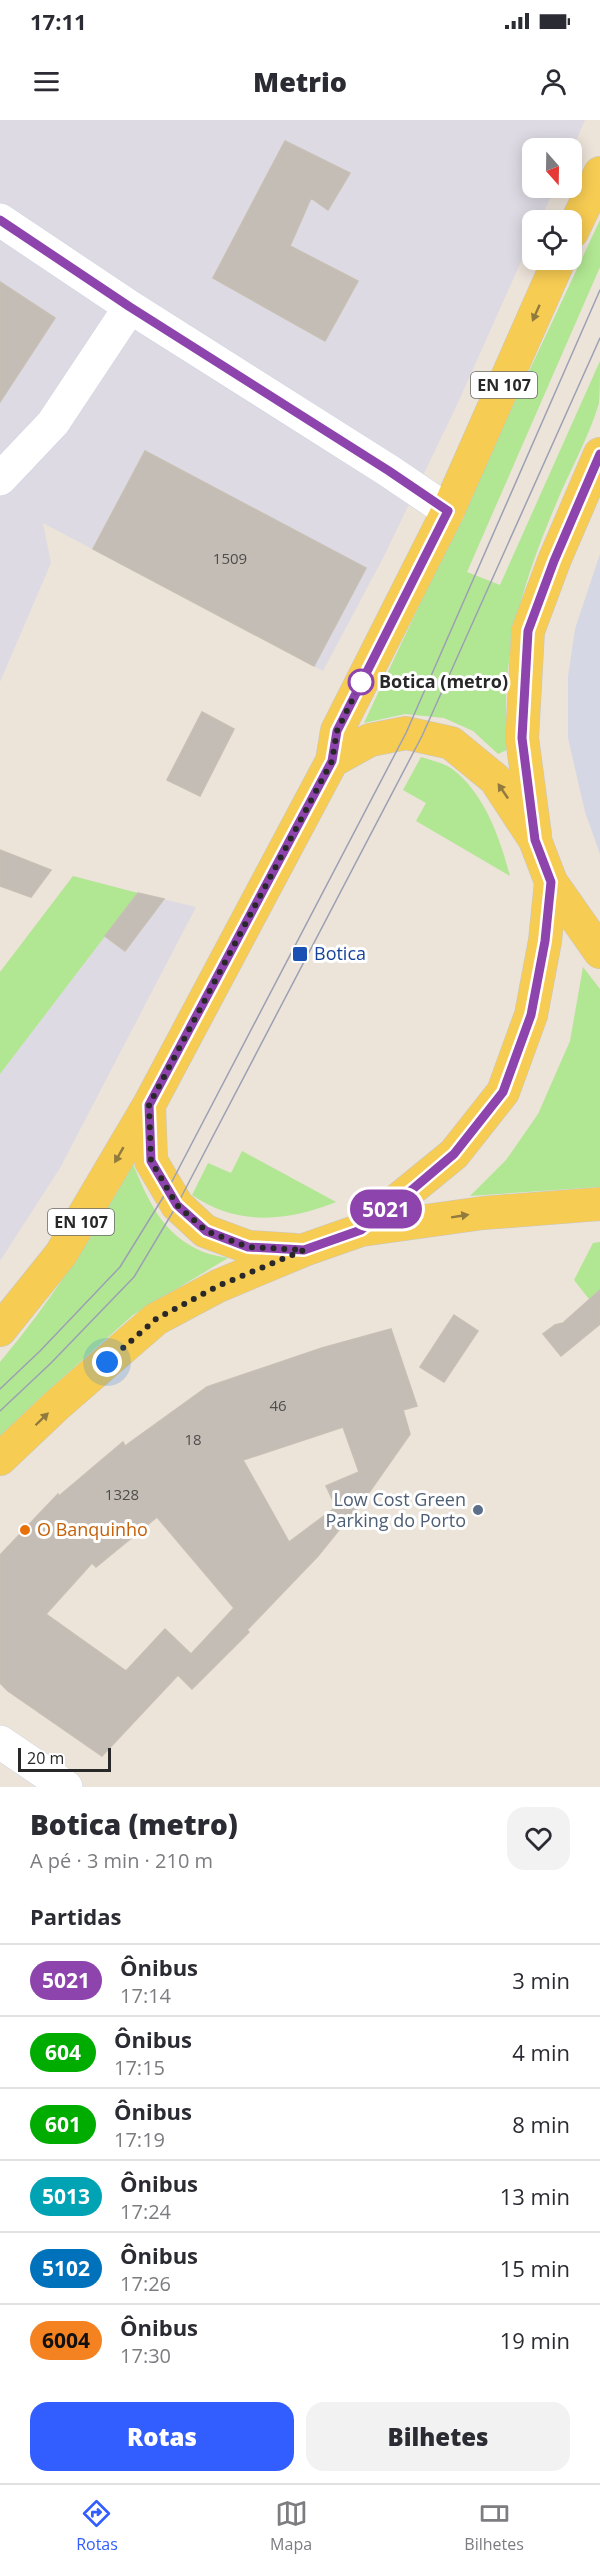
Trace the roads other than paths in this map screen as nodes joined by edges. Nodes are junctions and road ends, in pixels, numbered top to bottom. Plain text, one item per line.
1 (600, 173) edge
2 (582, 211) edge
3 (0, 220) edge
4 (555, 270) edge
5 (130, 307) junction
6 (600, 454) edge
7 (0, 479) edge
8 (448, 511) junction
9 (332, 761) junction
10 (535, 840) junction
11 (551, 882) junction
12 (600, 952) edge
13 (149, 1105) junction
14 (600, 1204) edge
15 (361, 1230) junction
16 (304, 1250) junction
17 (0, 1330) edge
18 (0, 1459) edge
19 (0, 1742) edge
20 (66, 1787) edge

1 - 2 main road
3 - 5 street
4 -> 8 main road, EN 107
5 - 7 street
5 - 8 street
6 - 10 main road
8 - 9 main road, EN 107
10 -> 9 main road
9 - 13 main road, EN 107
10 - 11 main road
11 - 12 main road
11 - 15 main road
13 - 16 main road
13 -> 17 main road, EN 107
15 -> 14 main road
15 - 16 main road
18 -> 16 main road
19 - 20 street

